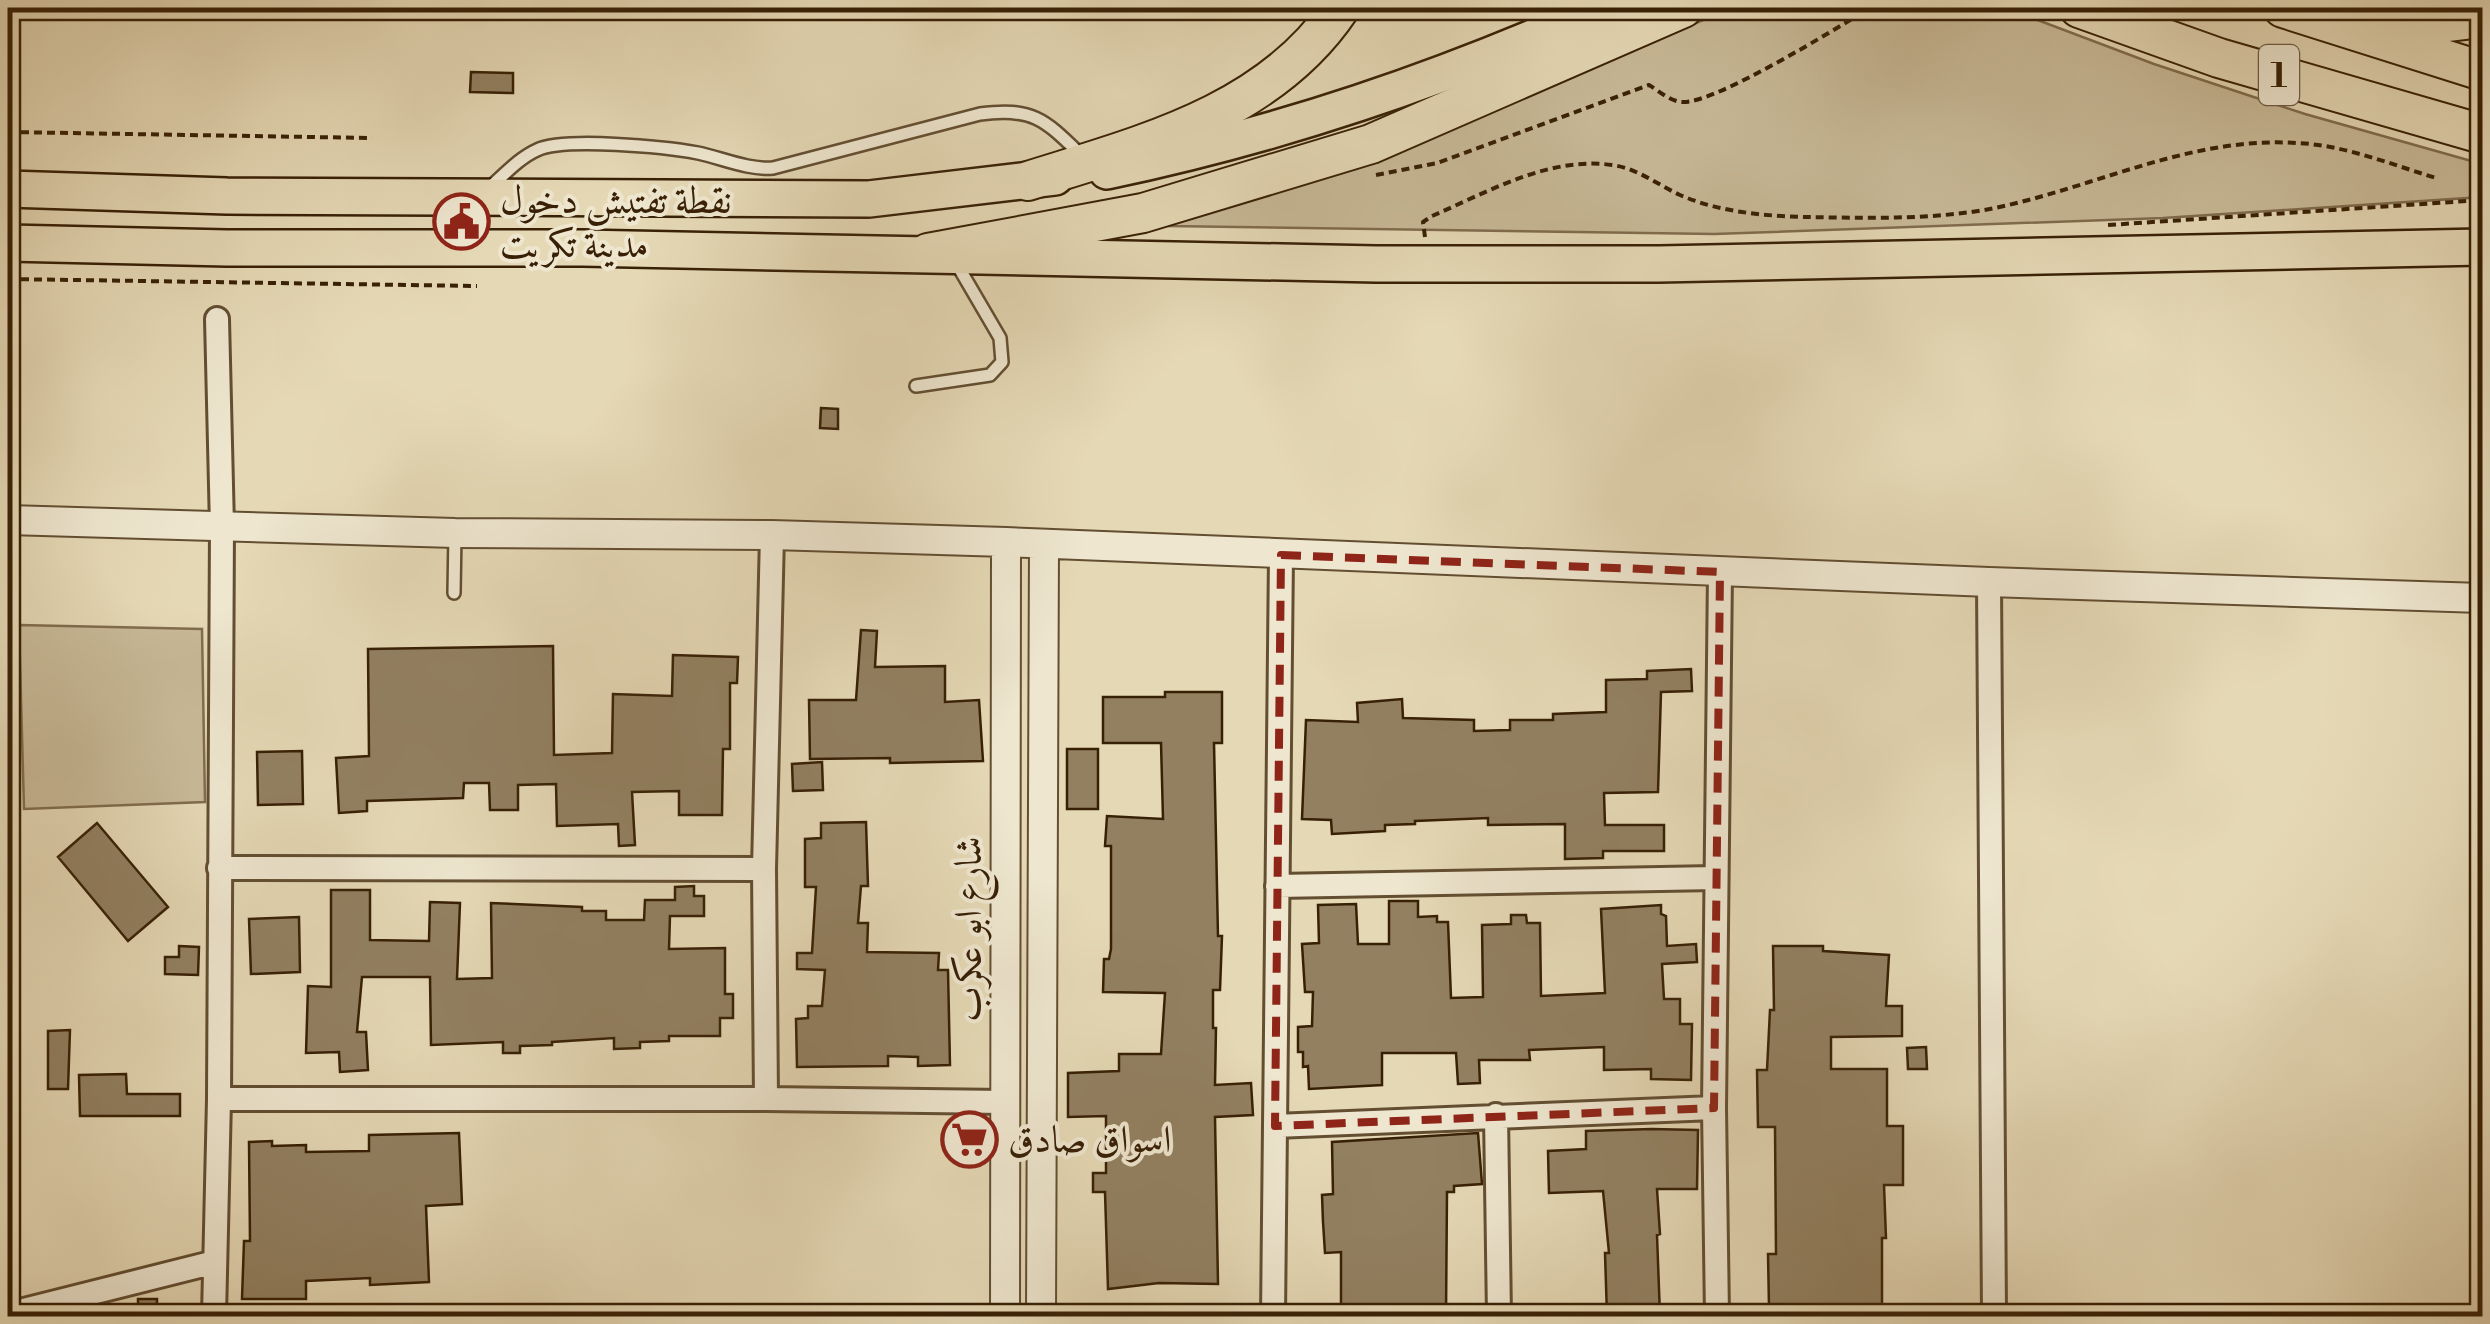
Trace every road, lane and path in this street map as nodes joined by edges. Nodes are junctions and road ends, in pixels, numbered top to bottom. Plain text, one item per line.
1 (1340, 8) edge
2 (1602, 8) edge
3 (1684, 8) edge
4 (1870, 8) edge
5 (2079, 8) edge
6 (2283, 8) edge
7 (2482, 18) edge
8 (2329, 22) junction
9 (2482, 70) edge
10 (8, 132) edge
11 (2482, 134) edge
12 (372, 138) dead end
13 (1088, 162) junction
14 (1368, 176) dead end
15 (2436, 178) dead end
16 (1028, 181) junction
17 (8, 190) edge
18 (481, 196) junction
19 (2482, 200) edge
20 (2098, 226) dead end
21 (1424, 237) dead end
22 (8, 243) edge
23 (2482, 247) edge
24 (939, 253) junction
25 (8, 279) edge
26 (477, 286) dead end
27 (218, 319) dead end
28 (916, 386) dead end
29 (8, 520) edge
30 (222, 527) junction
31 (455, 533) junction
32 (772, 535) junction
33 (1006, 542) junction
34 (1044, 544) junction
35 (1280, 555) junction
36 (1720, 572) junction
37 (1988, 582) junction
38 (454, 593) dead end
39 (2482, 598) edge
40 (219, 868) junction
41 (764, 869) junction
42 (1715, 878) junction
43 (1277, 886) junction
44 (219, 1099) junction
45 (766, 1099) junction
46 (1005, 1102) junction
47 (1714, 1108) junction
48 (1496, 1114) junction
49 (1275, 1126) junction
50 (215, 1262) junction
51 (8, 1314) edge
52 (214, 1316) edge
53 (1005, 1316) edge
54 (1041, 1316) edge
55 (1273, 1316) edge
56 (1498, 1316) edge
57 (1717, 1316) edge
58 (1994, 1316) edge

1 - 13 highway
2 - 16 main road
3 - 24 highway
4 - 14 path
5 - 11 highway, 1
6 - 8 highway, 1
7 - 8 highway
8 - 9 highway, 1
10 - 12 path
13 - 16 highway
13 - 18 lane
15 - 21 path
16 - 18 main road
17 - 18 main road
19 - 20 path
22 - 24 main road
23 - 24 main road
24 - 28 lane
25 - 26 path
27 - 30 street
29 - 30 street
30 - 31 street
30 - 40 street
31 - 32 street
31 - 38 lane
32 - 33 street
32 - 41 street
33 - 34 street
33 - 46 street, شارع ابو عكرب
34 - 35 street
34 - 54 street
35 - 36 street
35 - 43 street
36 - 37 street
36 - 42 street
37 - 39 street
37 - 58 street
40 - 41 street
40 - 44 street
41 - 45 street
42 - 43 street
42 - 47 street
43 - 49 street
44 - 45 street
44 - 50 street
45 - 46 street
46 - 53 street, شارع ابو عكرب
47 - 48 street
47 - 57 street
48 - 49 street
48 - 56 street
49 - 55 street
50 - 51 street
50 - 52 street

